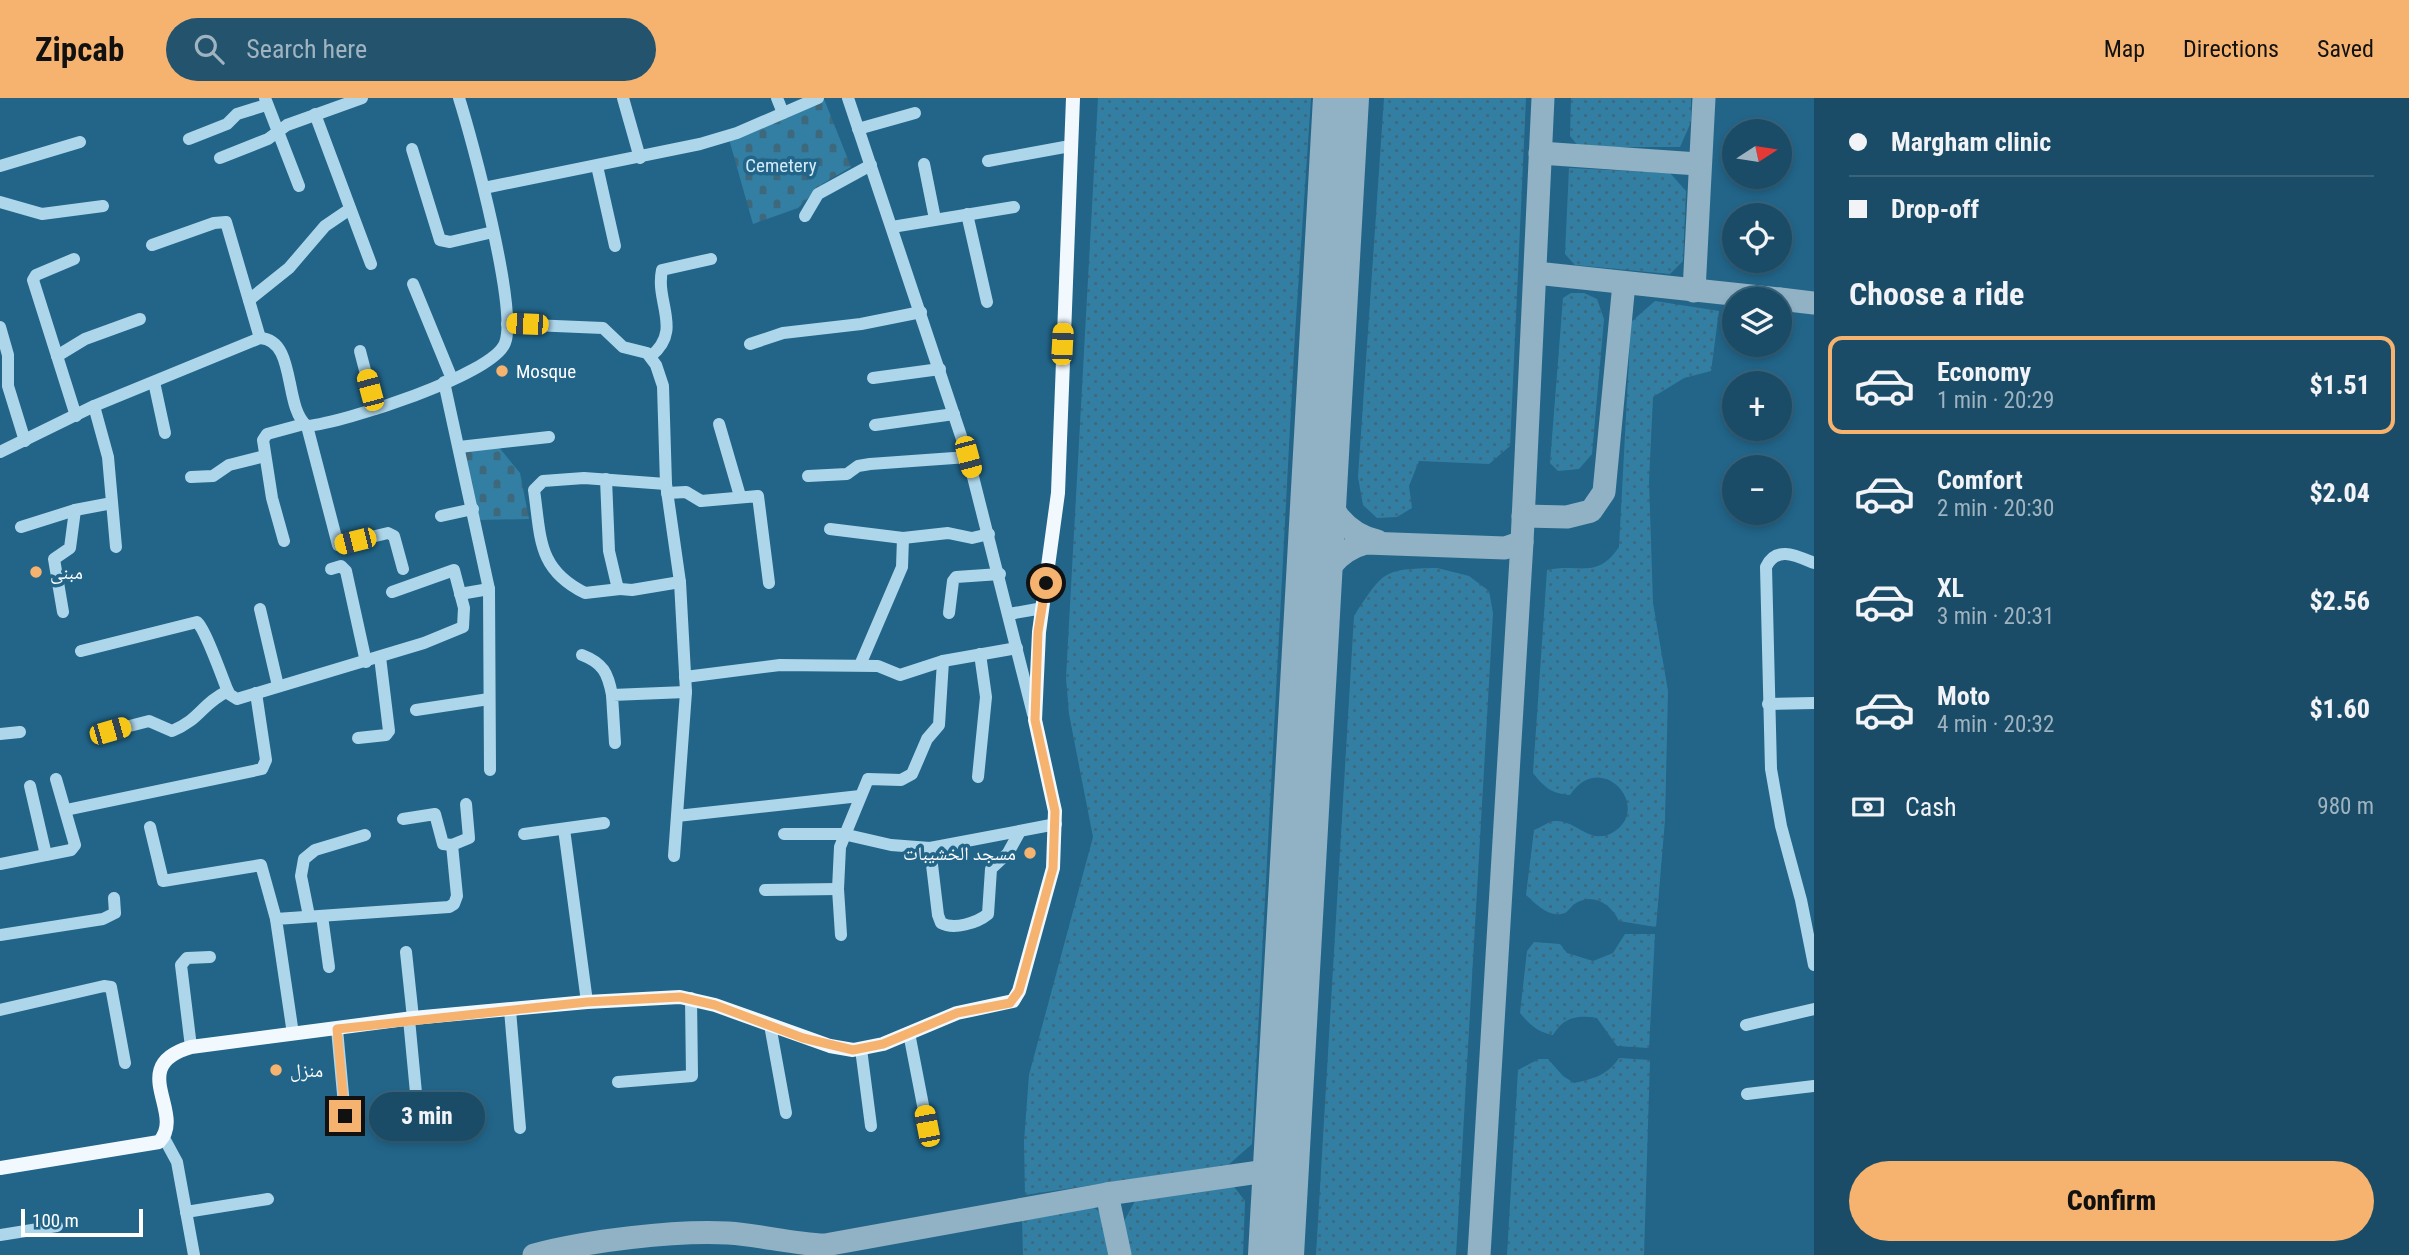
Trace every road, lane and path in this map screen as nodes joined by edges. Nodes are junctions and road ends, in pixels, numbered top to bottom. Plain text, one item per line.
1 (362, 98) edge
2 (459, 98) edge
3 (623, 98) edge
4 (776, 98) edge
5 (818, 98) edge
6 (848, 98) edge
7 (1073, 98) edge
8 (265, 101) edge
9 (783, 113) junction
10 (915, 113) dead end
11 (315, 114) junction
12 (858, 130) junction
13 (278, 133) junction
14 (189, 139) dead end
15 (80, 142) dead end
16 (1070, 146) junction
17 (412, 149) dead end
18 (220, 158) dead end
19 (640, 158) junction
20 (988, 161) dead end
21 (924, 163) dead end
22 (870, 165) junction
23 (0, 166) edge
24 (597, 166) junction
25 (299, 186) dead end
26 (484, 188) junction
27 (0, 202) edge
28 (103, 206) dead end
29 (1014, 207) dead end
30 (350, 209) junction
31 (967, 214) junction
32 (805, 216) dead end
33 (935, 219) junction
34 (892, 227) junction
35 (493, 232) junction
36 (152, 246) dead end
37 (615, 246) dead end
38 (74, 259) dead end
39 (712, 259) dead end
40 (371, 264) dead end
41 (413, 284) dead end
42 (249, 299) junction
43 (987, 302) dead end
44 (921, 312) junction
45 (139, 318) dead end
46 (507, 324) junction
47 (0, 327) edge
48 (260, 338) junction
49 (750, 344) dead end
50 (360, 351) dead end
51 (57, 356) junction
52 (651, 356) junction
53 (940, 369) junction
54 (873, 378) dead end
55 (448, 381) junction
56 (154, 382) junction
57 (94, 406) junction
58 (375, 410) junction
59 (954, 414) junction
60 (76, 416) junction
61 (719, 424) dead end
62 (305, 425) junction
63 (875, 425) dead end
64 (165, 433) dead end
65 (549, 437) dead end
66 (25, 441) junction
67 (459, 447) junction
68 (0, 452) edge
69 (265, 456) junction
70 (968, 457) junction
71 (808, 476) dead end
72 (191, 477) dead end
73 (606, 479) junction
74 (666, 489) junction
75 (740, 496) junction
76 (112, 503) junction
77 (473, 509) junction
78 (75, 510) junction
79 (441, 516) dead end
80 (21, 527) dead end
81 (830, 529) dead end
82 (989, 534) junction
83 (903, 538) junction
84 (284, 541) dead end
85 (116, 547) dead end
86 (1814, 563) edge
87 (331, 569) dead end
88 (403, 569) dead end
89 (1000, 574) junction
90 (680, 582) junction
91 (769, 583) dead end
92 (489, 589) junction
93 (620, 589) junction
94 (392, 592) dead end
95 (460, 594) junction
96 (1043, 608) junction
97 (260, 609) dead end
98 (63, 612) dead end
99 (949, 613) dead end
100 (1009, 614) junction
101 (1017, 648) junction
102 (82, 651) dead end
103 (582, 654) dead end
104 (980, 654) junction
105 (380, 657) junction
106 (943, 661) junction
107 (366, 662) junction
108 (860, 665) junction
109 (685, 677) junction
110 (278, 686) junction
111 (228, 691) junction
112 (686, 692) junction
113 (256, 693) junction
114 (612, 695) junction
115 (489, 698) junction
116 (1814, 703) edge
117 (1768, 704) junction
118 (416, 710) dead end
119 (1035, 720) junction
120 (110, 731) dead end
121 (20, 732) dead end
122 (0, 734) edge
123 (358, 738) dead end
124 (615, 743) dead end
125 (490, 770) dead end
126 (978, 777) dead end
127 (56, 779) dead end
128 (30, 786) dead end
129 (860, 796) junction
130 (466, 804) dead end
131 (66, 810) junction
132 (677, 816) junction
133 (403, 819) dead end
134 (604, 823) dead end
135 (1056, 824) junction
136 (150, 827) dead end
137 (565, 829) junction
138 (1019, 833) junction
139 (524, 834) dead end
140 (784, 834) dead end
141 (843, 834) junction
142 (365, 835) dead end
143 (452, 845) junction
144 (929, 848) junction
145 (46, 855) junction
146 (674, 856) dead end
147 (0, 864) edge
148 (838, 889) junction
149 (765, 890) dead end
150 (114, 898) dead end
151 (316, 916) junction
152 (276, 919) junction
153 (0, 935) edge
154 (841, 935) dead end
155 (406, 952) dead end
156 (210, 957) dead end
157 (1814, 965) edge
158 (329, 967) dead end
159 (691, 998) junction
160 (587, 1002) junction
161 (1814, 1009) edge
162 (0, 1010) edge
163 (510, 1010) junction
164 (411, 1019) junction
165 (769, 1025) junction
166 (1746, 1025) dead end
167 (337, 1029) junction
168 (909, 1033) junction
169 (293, 1034) junction
170 (191, 1047) junction
171 (861, 1049) junction
172 (125, 1063) dead end
173 (618, 1082) dead end
174 (1814, 1086) edge
175 (1747, 1094) dead end
176 (786, 1113) dead end
177 (418, 1114) dead end
178 (345, 1116) dead end
179 (871, 1126) dead end
180 (927, 1126) dead end
181 (520, 1128) dead end
182 (164, 1138) junction
183 (0, 1168) edge
184 (268, 1199) dead end
185 (186, 1212) junction
186 (57, 1226) dead end
187 (0, 1235) edge
188 (194, 1255) edge

1 - 11 street
2 - 26 street
3 - 19 street
4 - 9 street
5 - 9 street
6 - 12 street
7 - 16 main road
8 - 13 street
8 - 14 street
9 - 19 street
10 - 12 street
11 - 13 street
11 - 30 street
12 - 22 street
13 - 18 street
13 - 25 street
15 - 23 street
16 - 20 street
16 - 96 main road
17 - 35 street
19 - 24 street
21 - 33 street
22 - 32 street
22 - 34 street
24 - 26 street
24 - 37 street
26 - 35 street
27 - 28 street
29 - 31 street
30 - 40 street
30 - 42 street
31 - 33 street
31 - 43 street
33 - 34 street
34 - 44 street
35 - 46 street
36 - 42 street
38 - 51 street
39 - 52 street
41 - 55 street
42 - 48 street
44 - 49 street
44 - 53 street
45 - 51 street
46 - 52 street
46 - 55 street
47 - 66 street
48 - 56 street
48 - 62 street
50 - 58 street
51 - 60 street
52 - 74 street
53 - 54 street
53 - 59 street
55 - 58 street
55 - 67 street
56 - 57 street
56 - 64 street
57 - 60 street
57 - 76 street
58 - 62 street
59 - 63 street
59 - 70 street
60 - 66 street
61 - 75 street
62 - 69 street
62 - 88 street
65 - 67 street
66 - 68 street
67 - 77 street
69 - 72 street
69 - 84 street
70 - 71 street
70 - 82 street
73 - 74 street
73 - 93 street
73 - 93 street
74 - 75 street
74 - 90 street
75 - 91 street
76 - 78 street
76 - 85 street
77 - 79 street
77 - 92 street
78 - 80 street
78 - 98 street
81 - 83 street
82 - 83 street
82 - 89 street
83 - 108 street
86 - 117 street
87 - 107 street
89 - 99 street
89 - 100 street
90 - 93 street
90 - 109 street
92 - 95 street
92 - 115 street
94 - 95 street
95 - 105 street
96 - 100 street
96 - 119 main road
97 - 110 street
100 - 101 street
101 - 104 street
101 - 119 street
102 - 111 street
103 - 114 street
104 - 106 street
104 - 126 street
105 - 107 street
105 - 123 street
106 - 108 street
106 - 129 street
107 - 110 street
108 - 109 street
109 - 112 street
110 - 113 street
111 - 113 street
111 - 120 street
112 - 114 street
112 - 132 street
113 - 131 street
114 - 124 street
115 - 118 street
115 - 125 street
116 - 117 street
117 - 157 street
119 - 135 main road
121 - 122 street
127 - 131 street
128 - 145 street
129 - 132 street
129 - 141 street
130 - 143 street
131 - 145 street
132 - 146 street
133 - 143 street
134 - 137 street
135 - 138 street
135 - 168 main road
136 - 152 street
137 - 139 street
137 - 160 street
138 - 144 street
138 - 144 street
140 - 141 street
141 - 144 street
141 - 148 street
142 - 151 street
143 - 151 street
145 - 147 street
148 - 149 street
148 - 154 street
150 - 153 street
151 - 152 street
151 - 158 street
152 - 169 street
155 - 164 street
156 - 170 street
159 - 160 main road
159 - 165 main road
159 - 173 street
160 - 163 main road
161 - 166 street
162 - 172 street
163 - 164 main road
163 - 181 street
164 - 167 main road
164 - 177 street
165 - 171 main road
165 - 176 street
167 - 169 main road
167 - 178 street
168 - 171 main road
168 - 180 street
169 - 170 main road
170 - 182 main road
171 - 179 street
174 - 175 street
182 - 183 main road
182 - 185 street
184 - 185 street
185 - 188 street
186 - 187 street

